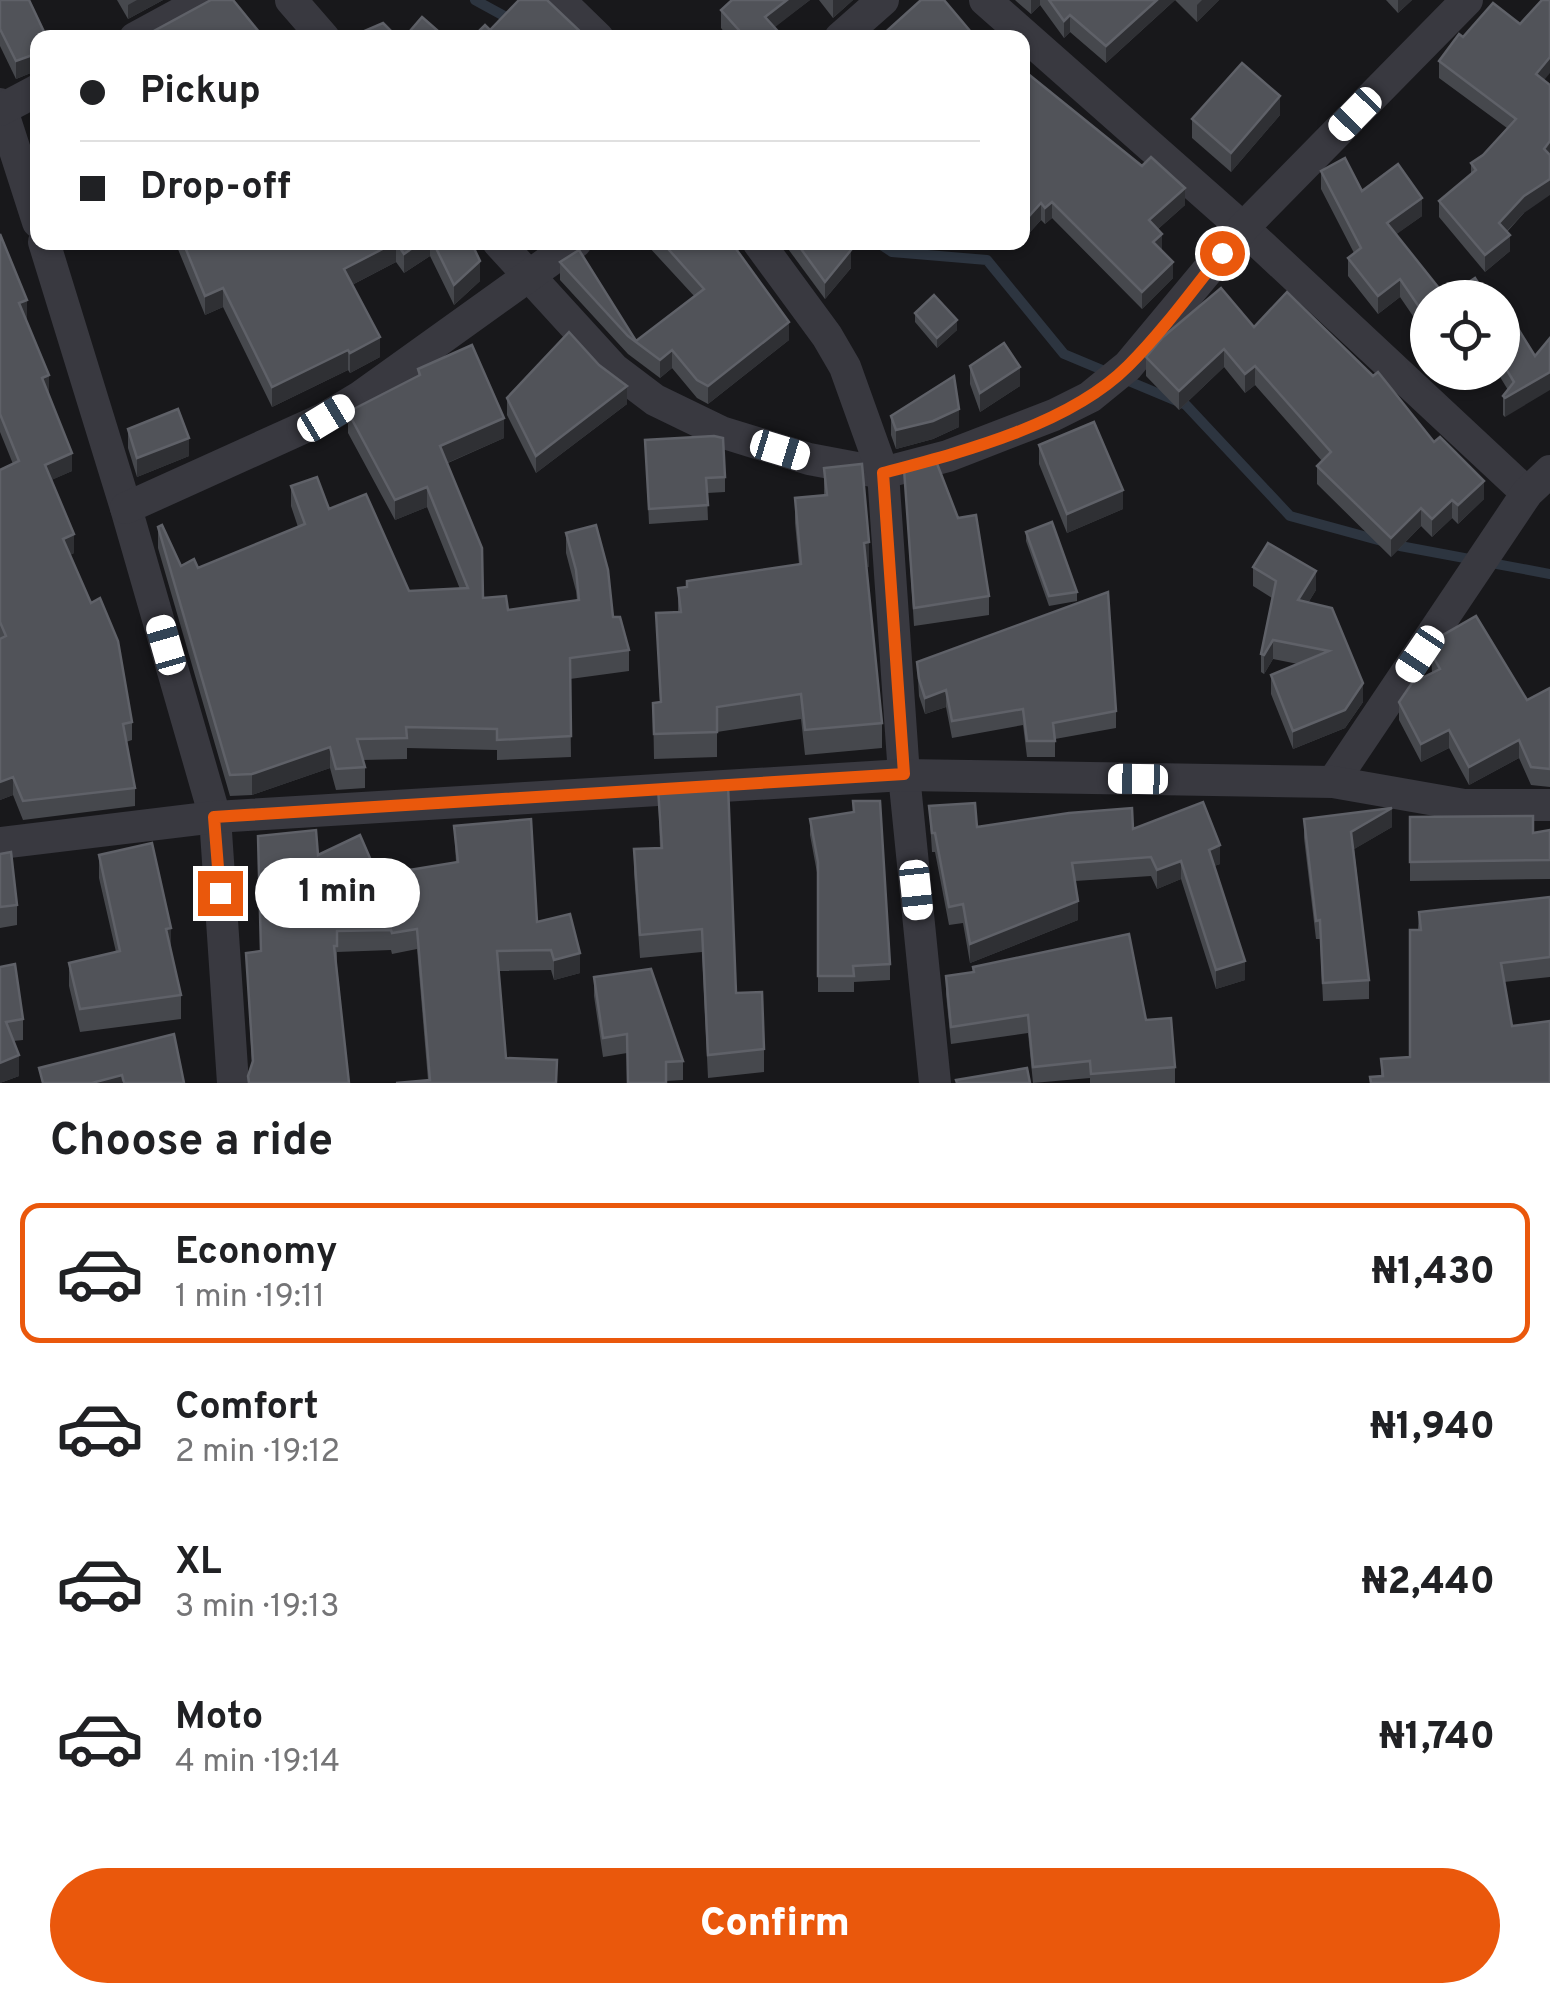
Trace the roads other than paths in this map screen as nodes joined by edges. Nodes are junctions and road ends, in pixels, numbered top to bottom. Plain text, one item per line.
1 (205, 0) edge
2 (291, 0) edge
3 (559, 0) edge
4 (884, 0) edge
5 (985, 0) edge
6 (1468, 0) edge
7 (150, 30) edge
8 (317, 30) edge
9 (590, 30) edge
10 (849, 30) edge
11 (1019, 30) edge
12 (1030, 40) edge
13 (30, 94) edge
14 (1, 107) edge
15 (30, 197) edge
16 (1243, 228) junction
17 (46, 250) edge
18 (505, 250) edge
19 (564, 250) edge
20 (764, 250) edge
21 (526, 276) junction
22 (883, 473) junction
23 (1539, 482) edge
24 (126, 508) junction
25 (904, 774) junction
26 (1333, 782) junction
27 (1550, 805) edge
28 (214, 817) junction
29 (0, 843) edge
30 (233, 1083) edge
31 (936, 1083) edge

1 - 7 street
2 - 8 street
3 - 9 street
4 - 10 street
5 - 11 street
6 - 16 street
12 - 16 street
13 - 14 street
14 - 15 street
16 - 22 street
16 - 23 street
17 - 24 street
18 - 21 street
19 - 21 street
20 - 22 street
21 - 22 street
21 - 24 street
22 - 25 street
23 - 26 street
24 - 28 street
25 - 26 street
25 - 28 street
25 - 31 street
26 - 27 street
28 - 29 street
28 - 30 street

